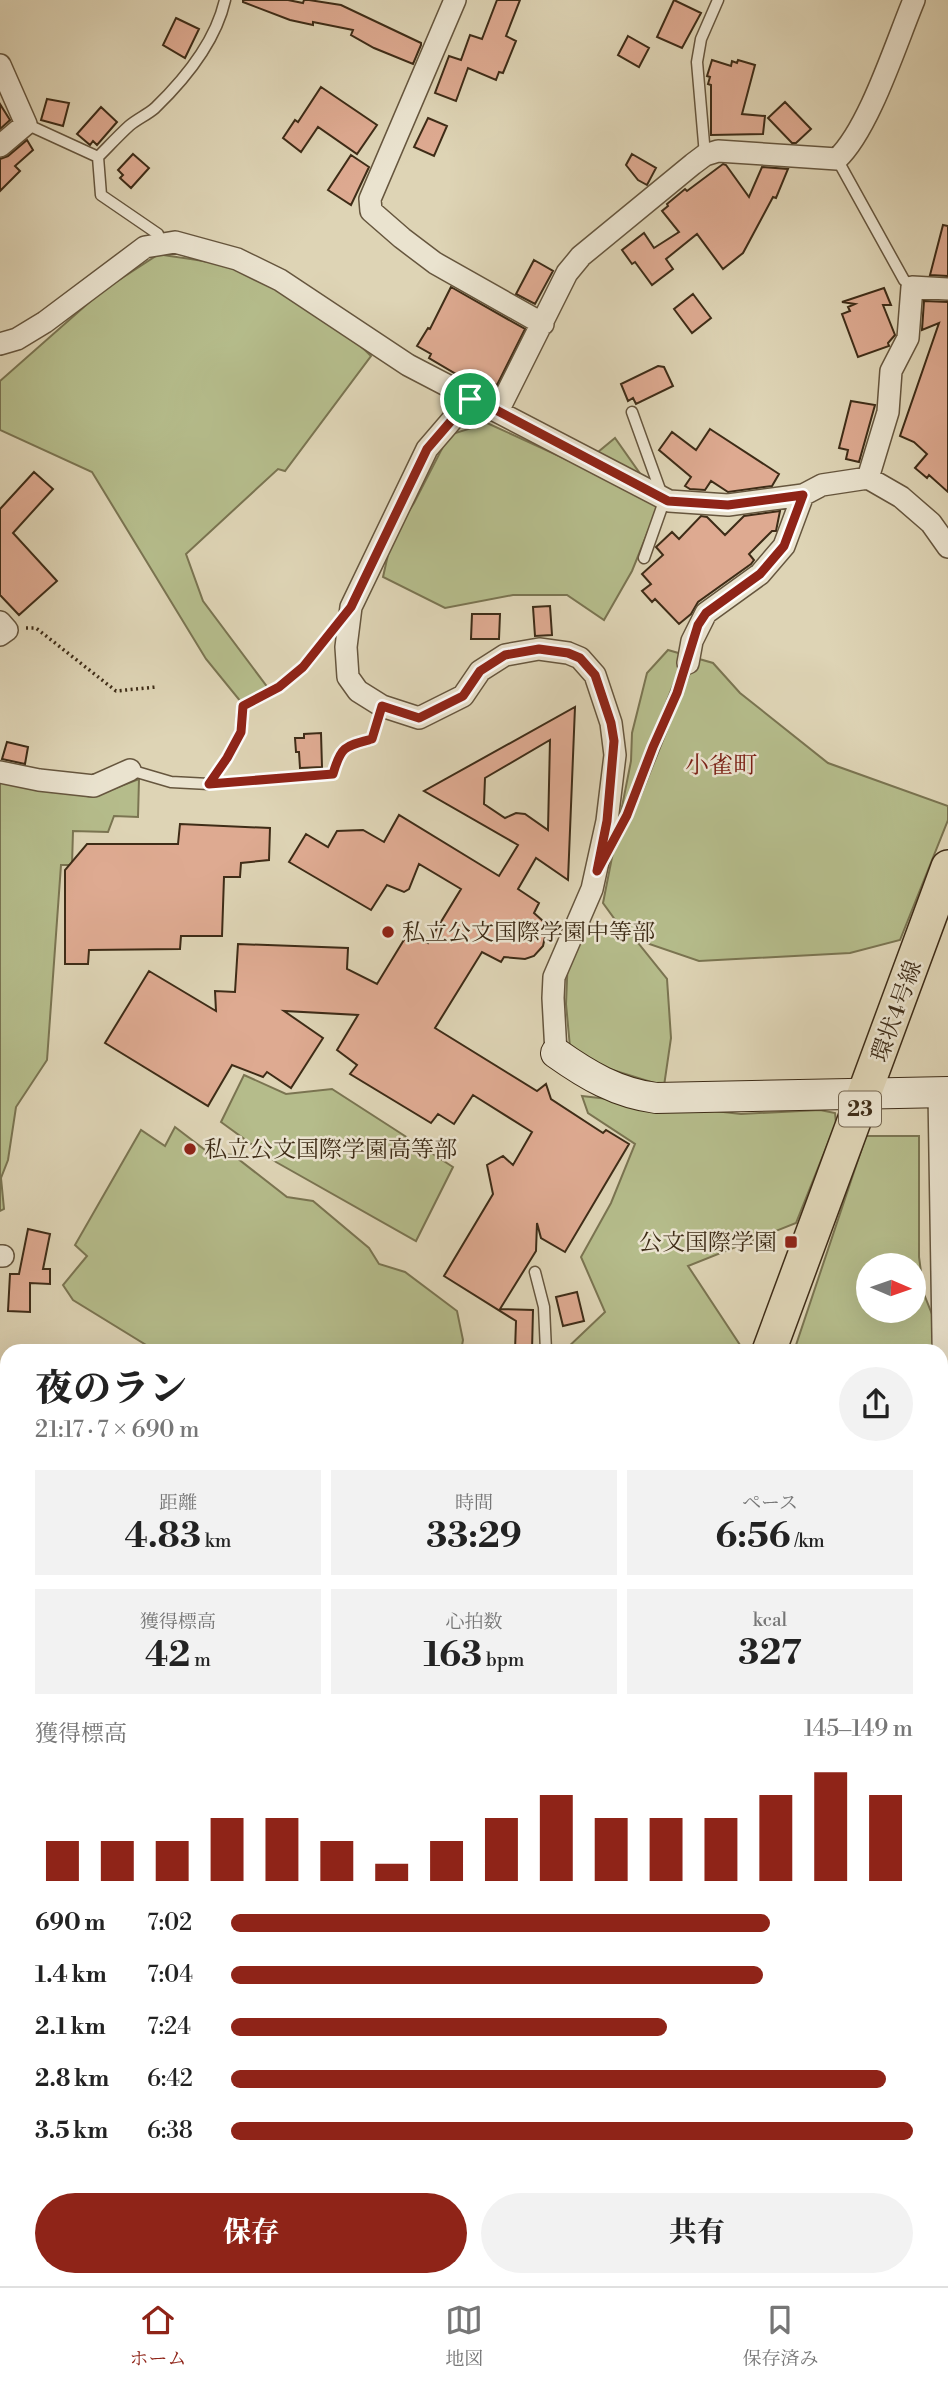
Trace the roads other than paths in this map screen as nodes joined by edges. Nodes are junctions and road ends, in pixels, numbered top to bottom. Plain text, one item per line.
1 (225, 0) edge
2 (455, 0) edge
3 (718, 0) edge
4 (914, 0) edge
5 (0, 65) edge
6 (26, 124) junction
7 (0, 146) edge
8 (705, 155) junction
9 (97, 157) junction
10 (837, 159) junction
11 (162, 244) junction
12 (912, 287) junction
13 (948, 289) edge
14 (543, 324) junction
15 (0, 344) edge
16 (470, 399) junction
17 (498, 411) junction
18 (632, 412) dead end
19 (868, 478) junction
20 (803, 495) junction
21 (663, 498) junction
22 (948, 547) edge
23 (644, 558) dead end
24 (351, 607) junction
25 (688, 663) joint
26 (130, 770) joint
27 (0, 772) edge
28 (948, 867) edge
29 (597, 871) junction
30 (556, 1053) joint
31 (944, 1093) edge
32 (865, 1096) junction
33 (535, 1272) dead end
34 (546, 1344) edge
35 (772, 1344) edge
36 (944, 1344) edge

1 - 9 lane
2 - 14 street
3 - 8 lane
4 - 10 street
5 - 6 street
6 - 7 street
6 - 9 lane
8 - 10 street
8 - 14 street
9 - 11 lane
10 - 12 lane
11 - 15 street
11 - 16 street
12 - 13 street
12 - 19 street
14 - 17 street
16 - 17 street
16 - 24 street
17 - 21 street
18 - 21 lane
19 - 20 street
19 - 22 street
20 - 21 street
20 - 25 street
21 - 23 lane
24 - 26 lane
24 - 29 street
25 - 29 lane
26 - 27 street
28 - 32 main road, 環状4号線 / 23
29 - 30 street
30 - 32 street
31 - 32 street
31 - 36 street
32 - 35 main road, 環状4号線 / 23
33 - 34 lane

